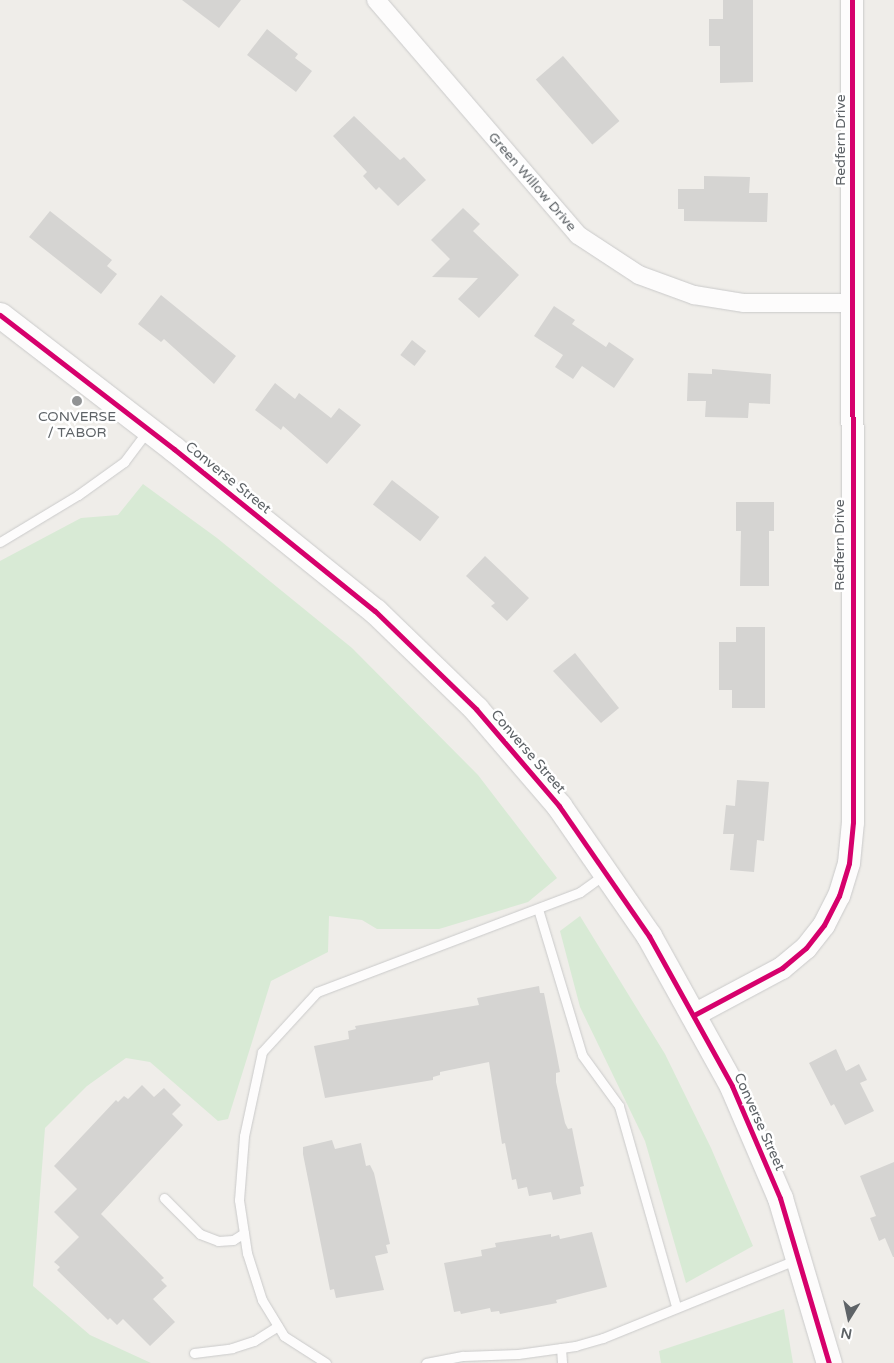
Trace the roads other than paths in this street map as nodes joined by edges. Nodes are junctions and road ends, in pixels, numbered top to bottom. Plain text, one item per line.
1 (376, 0) edge
2 (852, 0) edge
3 (851, 303) junction
4 (0, 315) edge
5 (149, 430) junction
6 (0, 542) edge
7 (607, 872) junction
8 (538, 908) junction
9 (694, 1015) junction
10 (164, 1198) dead end
11 (244, 1234) junction
12 (800, 1258) junction
13 (676, 1306) junction
14 (278, 1326) junction
15 (561, 1348) junction
16 (194, 1353) dead end
17 (326, 1363) edge
18 (426, 1363) edge
19 (562, 1363) edge
20 (829, 1363) edge

1 - 3 street, Green Willow Drive
2 - 3 street, Redfern Drive
3 - 9 street, Redfern Drive
4 - 5 main road, Converse Street
5 - 6 lane
5 - 7 main road, Converse Street
7 - 8 lane
7 - 9 main road, Converse Street
8 - 11 lane
8 - 13 lane
9 - 12 main road, Converse Street
10 - 11 lane
11 - 14 lane
12 - 13 lane
12 - 20 main road, Converse Street
13 - 15 lane
14 - 16 lane
14 - 17 lane
15 - 18 lane
15 - 19 lane

